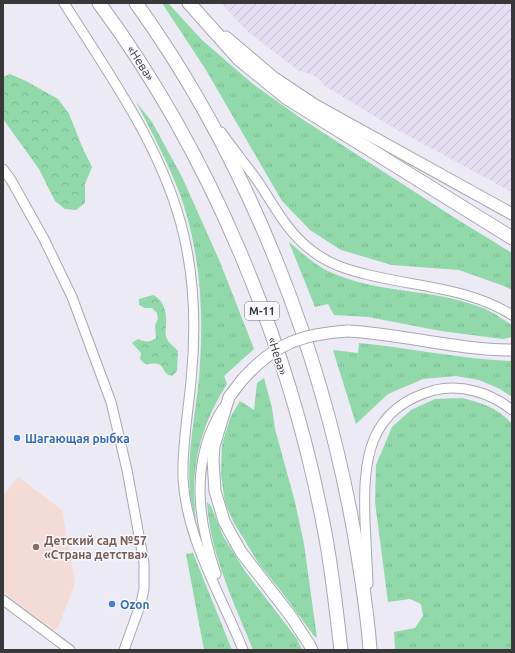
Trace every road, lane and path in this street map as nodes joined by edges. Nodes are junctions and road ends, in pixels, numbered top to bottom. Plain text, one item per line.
1 (64, 3) edge
2 (99, 3) edge
3 (136, 3) edge
4 (189, 3) edge
5 (200, 15) junction
6 (201, 105) junction
7 (3, 168) edge
8 (512, 214) edge
9 (512, 238) edge
10 (512, 315) edge
11 (512, 350) edge
12 (230, 397) junction
13 (512, 410) edge
14 (3, 600) edge
15 (235, 628) junction
16 (370, 648) edge
17 (70, 650) edge
18 (124, 650) edge
19 (243, 650) edge
20 (312, 650) edge
21 (341, 650) edge

1 - 15 street
2 - 21 highway, «Нева» / М-11
3 - 6 highway, М-11
4 - 5 highway
5 - 8 main road
5 - 9 highway
6 - 10 street
6 - 16 highway, М-11
7 - 18 street
11 - 12 main road, bridge
12 - 15 street
12 - 20 main road
13 - 16 street
14 - 17 street
15 - 19 street

